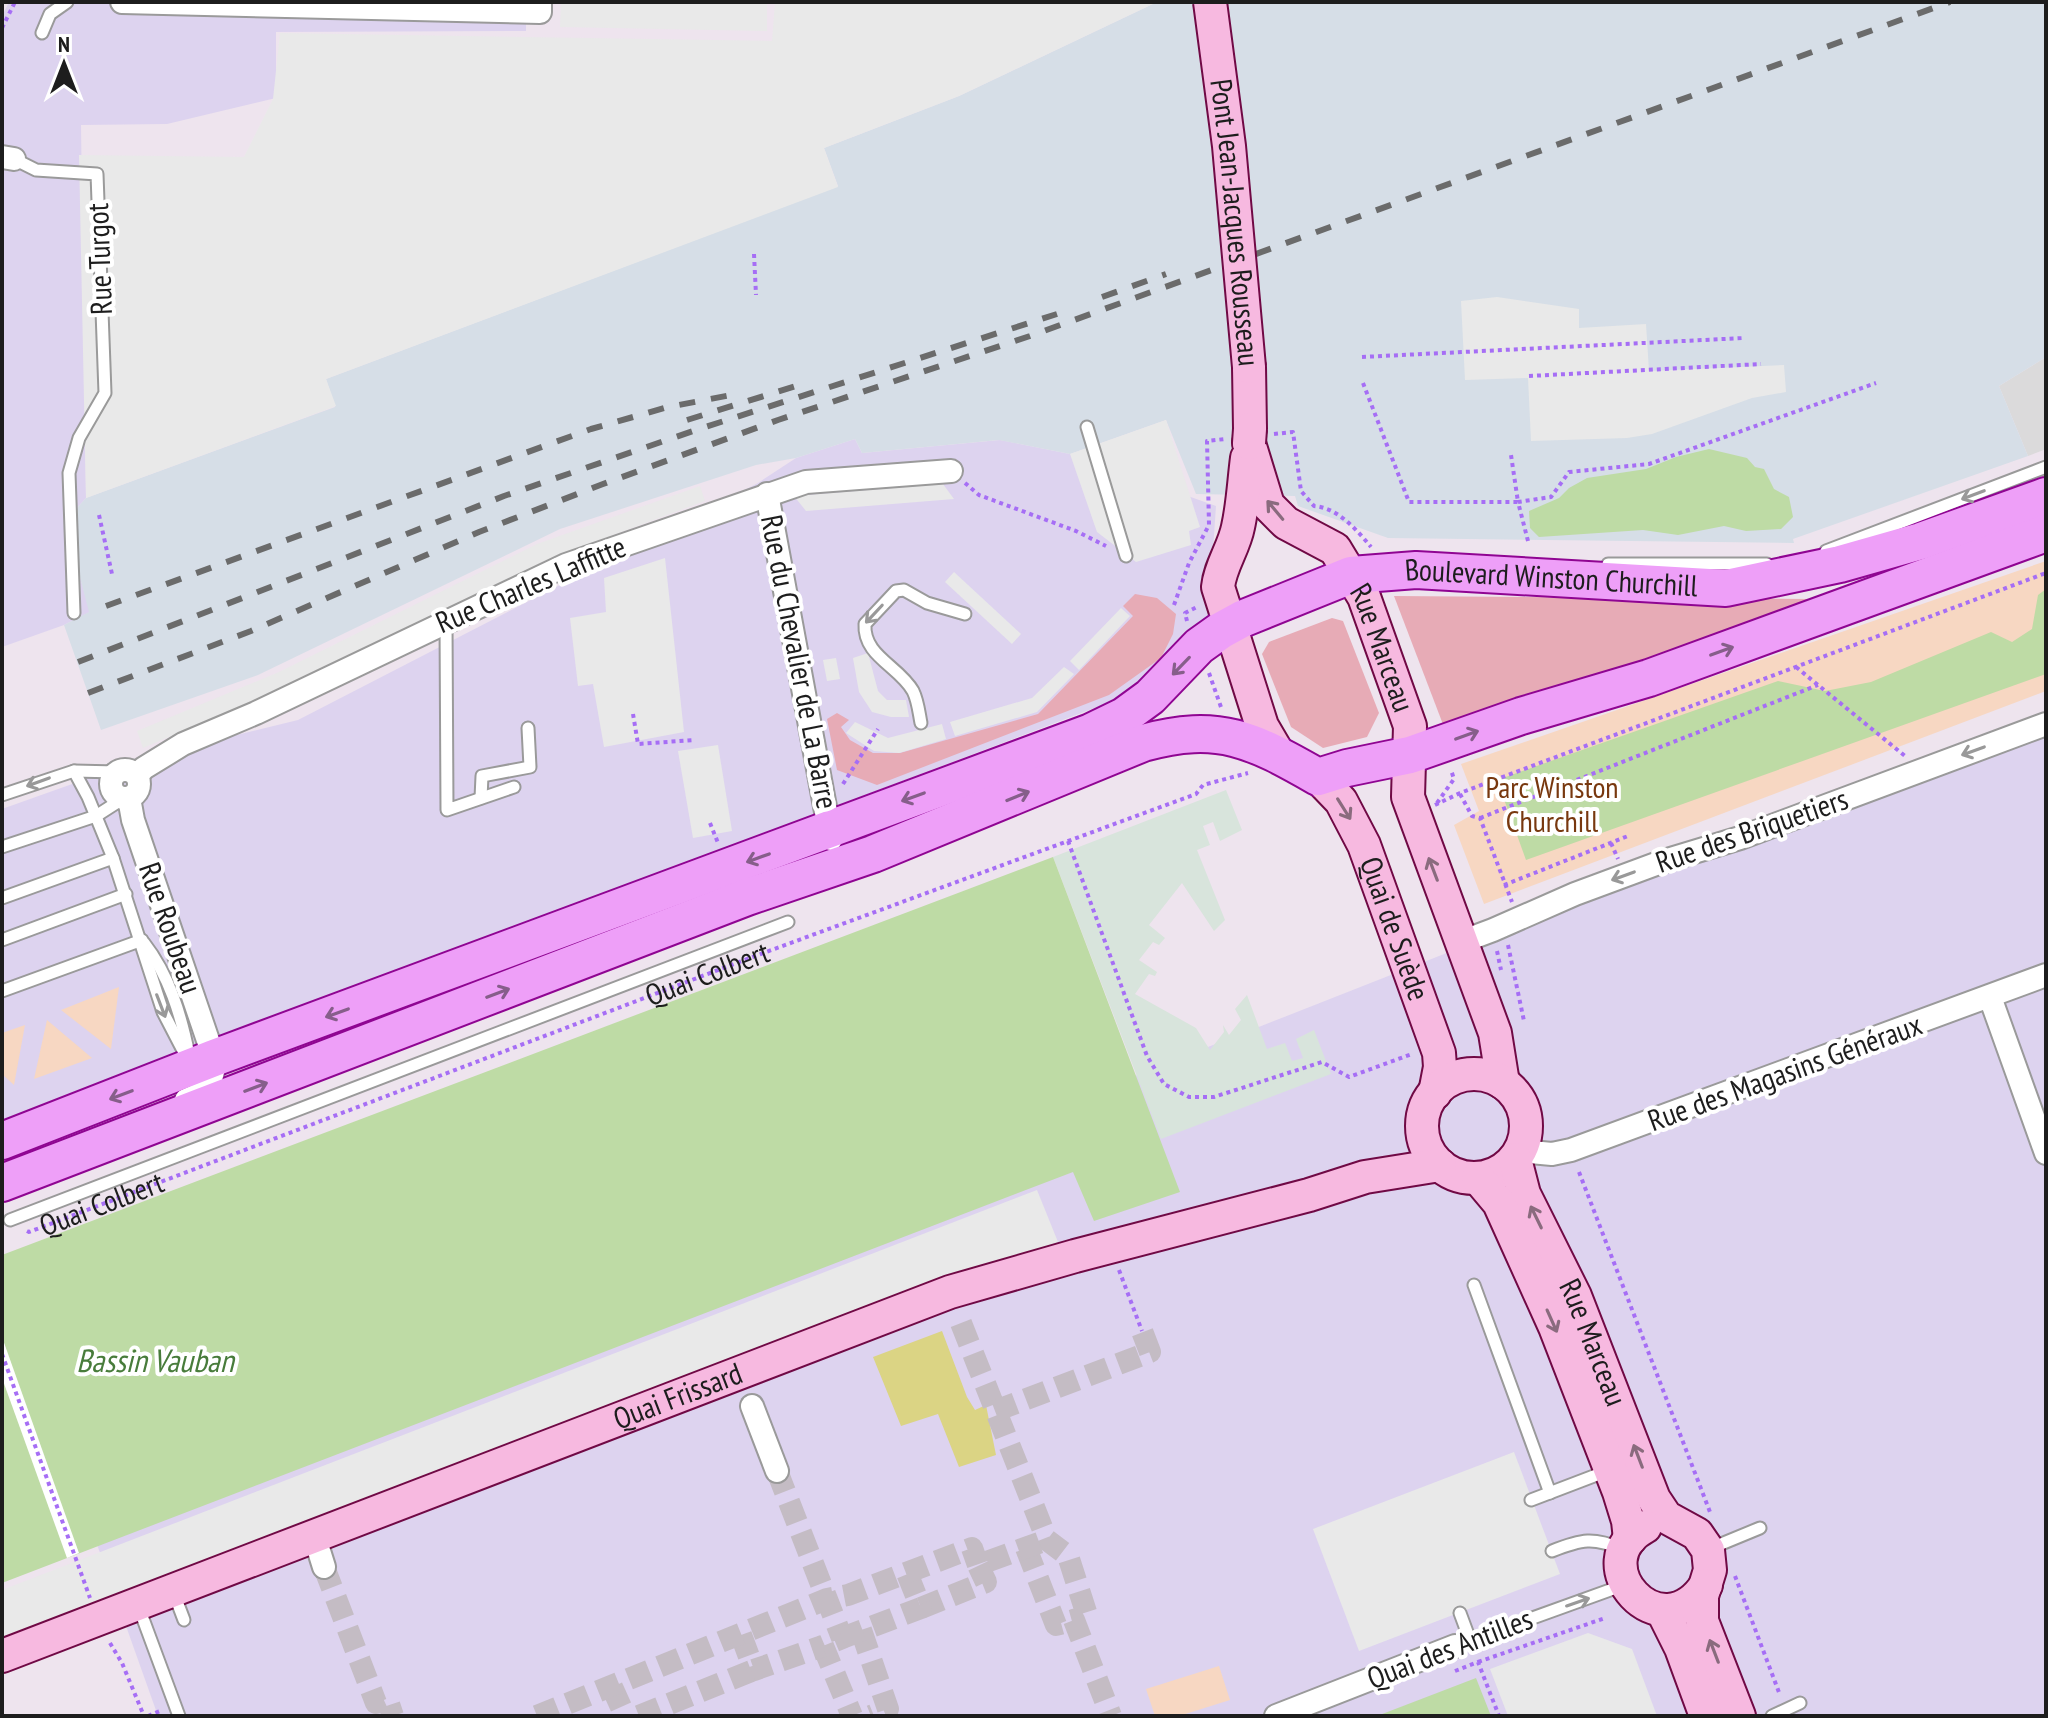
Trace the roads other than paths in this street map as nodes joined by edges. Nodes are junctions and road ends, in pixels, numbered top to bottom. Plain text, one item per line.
1 (67, 2) edge
2 (122, 2) edge
3 (540, 2) edge
4 (1210, 2) edge
5 (42, 33) dead end
6 (8, 158) edge
7 (1087, 427) dead end
8 (1249, 443) junction
9 (2046, 467) edge
10 (951, 471) road end
11 (767, 494) junction
12 (2046, 496) edge
13 (2046, 533) edge
14 (1355, 552) junction
15 (1126, 556) road end
16 (1554, 564) dead end
17 (1600, 564) dead end
18 (1521, 576) junction
19 (74, 613) dead end
20 (965, 614) dead end
21 (446, 621) junction
22 (1230, 626) junction
23 (921, 723) dead end
24 (2046, 724) edge
25 (528, 728) dead end
26 (1410, 755) junction
27 (1266, 763) junction
28 (74, 771) junction
29 (127, 774) junction
30 (1318, 777) junction
31 (514, 787) dead end
32 (2, 795) edge
33 (126, 798) junction
34 (481, 798) junction
35 (96, 816) junction
36 (828, 817) junction
37 (2, 847) edge
38 (873, 854) junction
39 (113, 858) junction
40 (809, 875) junction
41 (126, 894) junction
42 (2, 898) edge
43 (788, 922) dead end
44 (2, 940) edge
45 (142, 940) junction
46 (1461, 942) junction
47 (2046, 975) edge
48 (2, 991) edge
49 (1990, 997) junction
50 (206, 1068) junction
51 (1503, 1083) junction
52 (1435, 1093) junction
53 (157, 1125) junction
54 (1422, 1129) junction
55 (2, 1141) edge
56 (2, 1148) edge
57 (2046, 1153) edge
58 (1518, 1155) junction
59 (54, 1164) junction
60 (1440, 1165) junction
61 (1365, 1177) junction
62 (1478, 1178) junction
63 (2, 1183) edge
64 (10, 1220) road end
65 (1474, 1285) dead end
66 (752, 1406) dead end
67 (1611, 1469) junction
68 (777, 1471) tunnel mouth
69 (1550, 1493) junction
70 (1531, 1500) dead end
71 (1675, 1522) junction
72 (1760, 1528) dead end
73 (314, 1535) junction
74 (1627, 1544) junction
75 (1715, 1547) junction
76 (1552, 1551) dead end
77 (324, 1567) tunnel mouth
78 (1625, 1585) junction
79 (1706, 1585) junction
80 (137, 1603) junction
81 (1662, 1610) junction
82 (1460, 1613) dead end
83 (1462, 1643) junction
84 (2, 1656) edge
85 (1800, 1703) dead end
86 (179, 1716) edge
87 (1276, 1716) edge
88 (1706, 1716) edge
89 (1739, 1716) edge
90 (1772, 1716) edge

1 - 5 lane
2 - 3 street
4 - 8 main road, Pont Jean-Jacques Rousseau, bridge
6 - 19 lane, Rue Turgot
7 - 15 lane
14 -> 8 main road, Pont Jean-Jacques Rousseau
8 - 22 main road, Pont Jean-Jacques Rousseau
9 -> 17 lane
10 - 11 street, Rue Charles Laffitte
11 - 21 street, Rue Charles Laffitte
11 - 36 street, Rue du Chevalier de La Barre
12 - 18 main road, Boulevard Winston Churchill
26 -> 13 main road
14 - 18 main road, Boulevard Winston Churchill
14 - 22 main road, Boulevard Winston Churchill
14 - 26 main road, Rue Marceau
16 - 18 lane
20 -> 23 lane
21 - 29 street, Rue Charles Laffitte
21 - 34 lane
22 - 27 main road
22 -> 36 main road, Boulevard Winston Churchill
24 -> 46 street, Rue des Briquetiers
25 - 34 lane
26 - 30 main road
46 -> 26 main road, Quai de Suède
27 - 30 main road
38 -> 27 main road, Quai Colbert
28 - 29 lane
28 -> 32 lane
28 - 35 lane
29 - 33 street, Rue Roubeau
30 -> 52 main road, Quai de Suède
31 - 34 lane
33 - 35 lane
33 - 50 street, Rue Roubeau
35 - 37 lane
35 - 39 lane
36 - 38 street
36 - 40 street
36 -> 50 main road
38 - 40 main road, Quai Colbert
39 - 41 lane
39 - 42 lane
53 -> 40 main road, Quai Colbert
41 - 44 lane
41 - 45 lane
43 - 64 lane, Quai Colbert
45 - 48 lane
45 - 50 lane
46 - 51 main road, Quai de Suède
47 - 49 street, Rue des Magasins Généraux
49 - 57 street
49 - 58 street, Rue des Magasins Généraux
50 - 53 street
50 -> 55 main road
51 - 52 main road
51 - 58 main road
52 - 54 main road
53 - 59 main road, Quai Colbert
54 - 60 main road
54 - 61 main road, Quai Frissard
56 - 59 main road
58 - 62 main road
71 -> 58 main road, Rue Marceau
59 - 63 main road, Quai Colbert
60 - 61 main road, Quai Frissard
60 - 62 main road
61 - 73 main road, Quai Frissard
62 -> 67 main road, Rue Marceau
65 - 69 lane
66 - 68 street
67 - 69 lane
67 - 74 main road, Rue Marceau
69 - 70 lane
71 - 74 main road
71 - 75 main road, Rue Marceau
72 - 75 lane
73 - 77 street
73 - 80 main road, Quai Frissard
74 - 76 lane
74 - 78 main road, Rue Marceau
75 - 79 main road
78 - 81 main road
83 -> 78 lane, Quai des Antilles
79 - 81 main road
89 -> 79 main road
80 - 84 main road, Quai Frissard
80 - 86 lane
81 - 88 main road
82 - 83 lane
83 - 87 street, Quai des Antilles
85 - 90 lane

